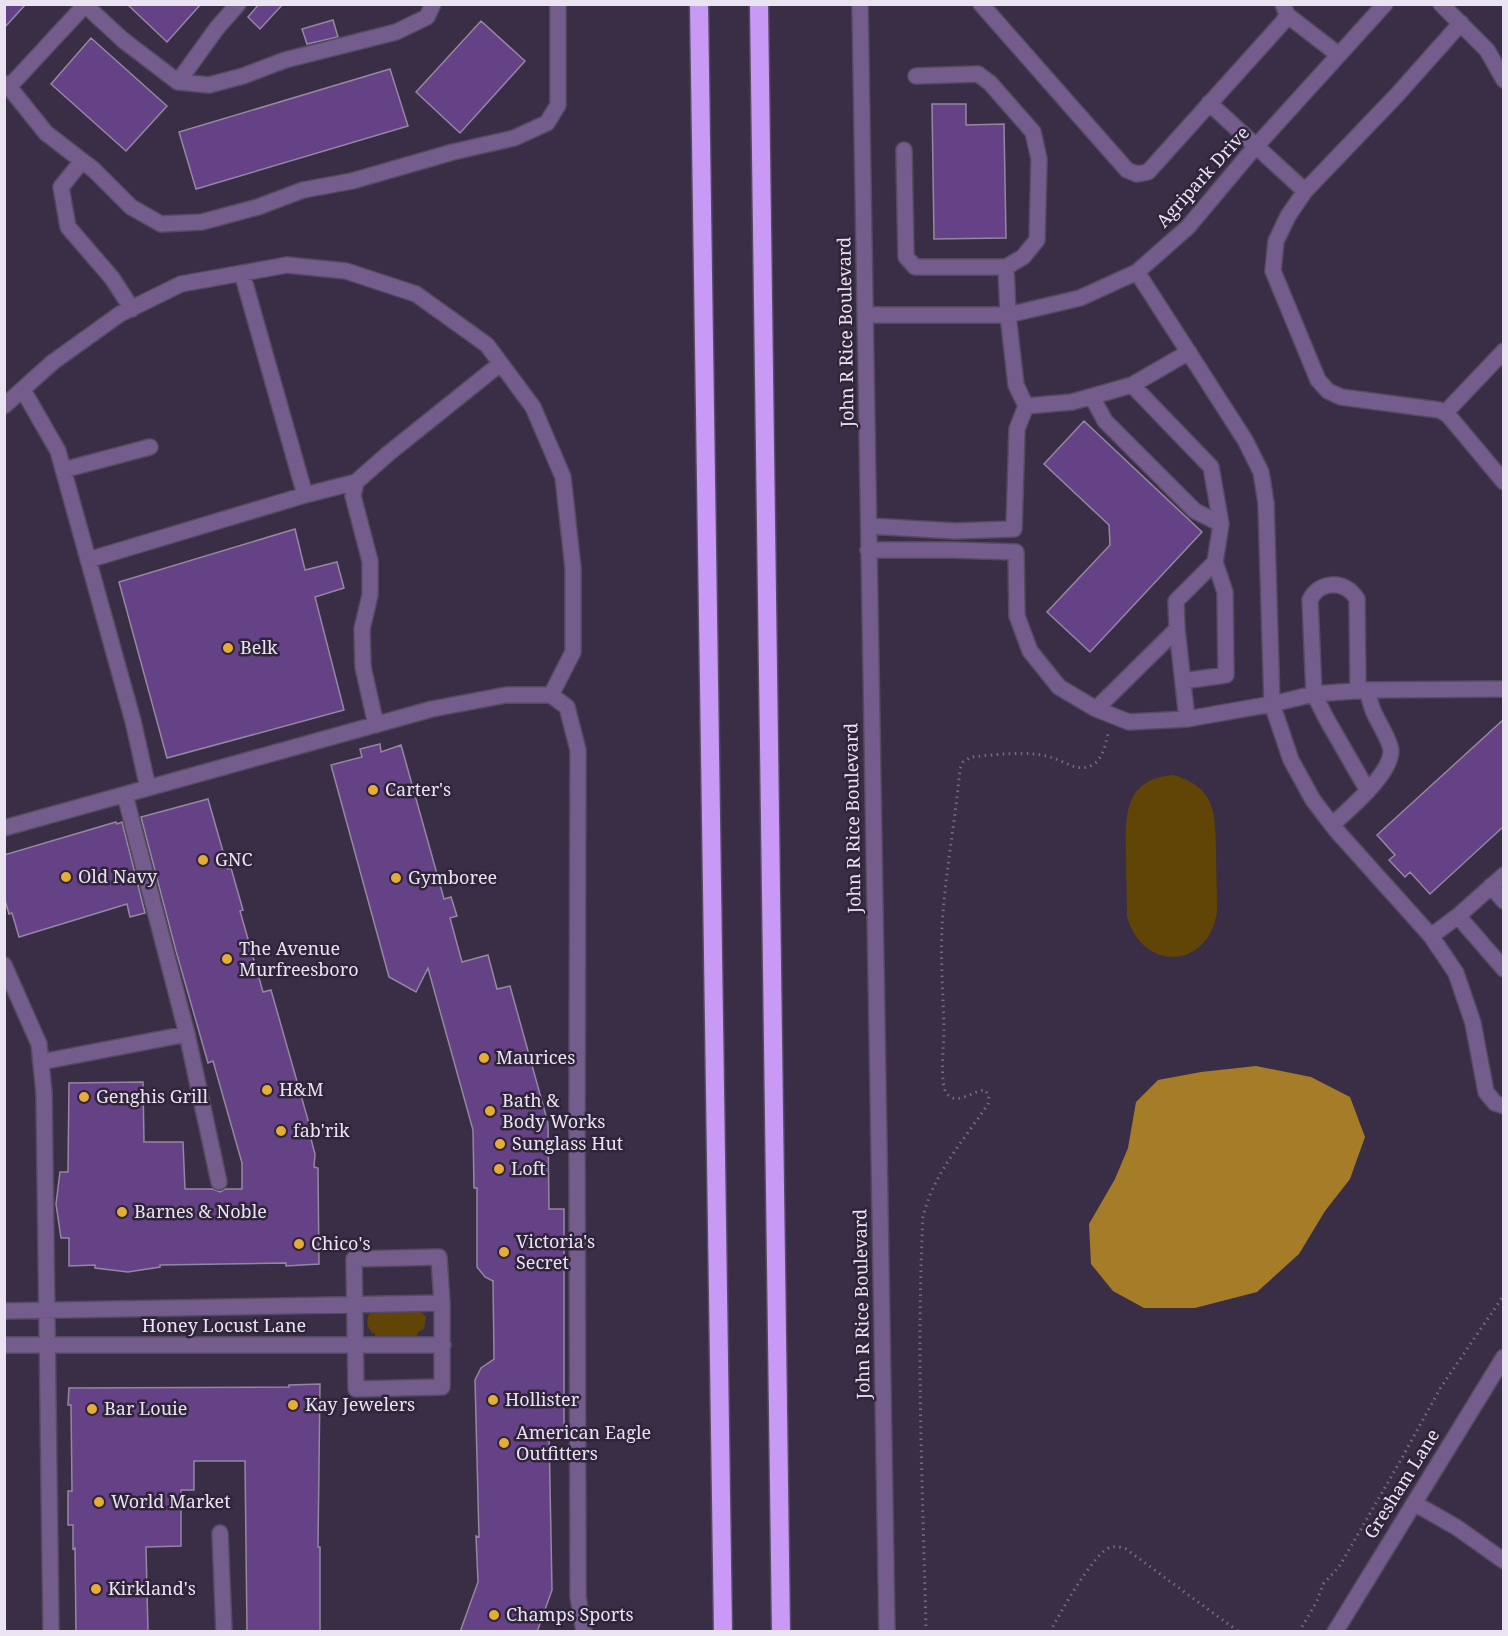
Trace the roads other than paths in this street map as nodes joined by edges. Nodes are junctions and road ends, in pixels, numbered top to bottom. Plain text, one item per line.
1 (238, 4) edge
2 (433, 4) edge
3 (558, 4) edge
4 (699, 4) edge
5 (759, 4) edge
6 (860, 4) edge
7 (981, 4) edge
8 (1385, 4) edge
9 (1441, 4) edge
10 (85, 5) edge
11 (1285, 10) edge
12 (1461, 23) junction
13 (1339, 55) junction
14 (916, 75) dead end
15 (1503, 80) edge
16 (178, 82) junction
17 (7, 85) edge
18 (1209, 103) junction
19 (1256, 147) junction
20 (904, 150) dead end
21 (82, 161) junction
22 (1305, 191) junction
23 (1006, 267) junction
24 (1137, 272) junction
25 (242, 273) junction
26 (132, 309) junction
27 (866, 315) junction
28 (1008, 315) junction
29 (1503, 351) edge
30 (1189, 352) junction
31 (500, 364) junction
32 (1132, 385) junction
33 (23, 390) junction
34 (1092, 396) junction
35 (4, 406) edge
36 (1026, 406) junction
37 (1445, 413) junction
38 (150, 447) dead end
39 (63, 470) junction
40 (356, 482) junction
41 (1503, 482) edge
42 (305, 495) junction
43 (1221, 524) junction
44 (869, 526) junction
45 (868, 550) junction
46 (88, 560) junction
47 (1215, 562) junction
48 (1177, 629) junction
49 (1183, 681) junction
50 (1503, 688) edge
51 (1363, 690) junction
52 (1314, 694) junction
53 (551, 695) junction
54 (1272, 704) junction
55 (1096, 709) junction
56 (1187, 719) junction
57 (376, 725) junction
58 (148, 788) junction
59 (1368, 791) junction
60 (124, 795) junction
61 (1332, 825) junction
62 (4, 828) edge
63 (1503, 875) edge
64 (1491, 886) junction
65 (1503, 900) edge
66 (1458, 916) junction
67 (1431, 936) junction
68 (4, 965) edge
69 (1503, 969) edge
70 (187, 1034) junction
71 (41, 1062) junction
72 (1503, 1106) edge
73 (219, 1182) dead end
74 (442, 1303) junction
75 (355, 1305) junction
76 (4, 1311) edge
77 (46, 1311) junction
78 (355, 1345) junction
79 (443, 1345) junction
80 (4, 1346) edge
81 (46, 1346) junction
82 (1503, 1357) edge
83 (1414, 1503) junction
84 (220, 1533) dead end
85 (1503, 1561) edge
86 (51, 1632) edge
87 (224, 1632) edge
88 (584, 1632) edge
89 (723, 1632) edge
90 (782, 1632) edge
91 (887, 1632) edge
92 (1335, 1632) edge

1 - 16 street
2 - 16 street
3 - 21 street
4 - 89 highway
5 - 90 highway
6 - 27 street, John R Rice Boulevard
7 - 18 street
8 - 13 street, Agripark Drive
9 - 12 street
10 - 16 street
10 - 17 street
11 - 13 street
11 - 18 street
12 - 15 street
12 - 22 street
13 - 19 street, Agripark Drive
14 - 23 street
17 - 21 street
18 - 19 street
19 - 22 street
19 - 24 street, Agripark Drive
20 - 23 street
21 - 26 street
22 - 37 street
23 - 28 street
24 - 28 street, Agripark Drive
24 - 30 street
25 - 26 street
25 - 31 street
25 - 42 street
26 - 33 street
27 - 28 street, Agripark Drive
27 - 44 street, John R Rice Boulevard
28 - 36 street
29 - 37 street
30 - 32 street
30 - 54 street
31 - 40 street
31 - 53 street
32 - 34 street
32 - 43 street
33 - 35 street
33 - 39 street
34 - 36 street
34 - 43 street
36 - 44 street
37 - 41 street
38 - 39 street
39 - 46 street
40 - 42 street
40 - 57 street
42 - 46 street
43 - 47 street
44 - 45 street, John R Rice Boulevard
45 - 55 street
45 - 91 street, John R Rice Boulevard
46 - 58 street
47 - 48 street
47 - 49 street
48 - 49 street
48 - 55 street
49 - 56 street
50 - 51 street
51 - 52 street
51 - 52 street
51 - 59 street
52 - 54 street
52 - 59 street
53 - 57 street
53 - 88 street
54 - 56 street
54 - 61 street
55 - 56 street
57 - 58 street
58 - 60 street
59 - 61 street
60 - 62 street
60 - 70 street
61 - 67 street
63 - 64 street
64 - 65 street
64 - 66 street
66 - 67 street
66 - 69 street
67 - 72 street
68 - 71 street
70 - 71 street
70 - 73 street
71 - 77 street
74 - 75 street, Honey Locust Lane
74 - 75 street
74 - 79 street
75 - 77 street, Honey Locust Lane
75 - 78 street
76 - 77 street, Honey Locust Lane
77 - 81 street
78 - 79 street, Honey Locust Lane
78 - 79 street
78 - 81 street, Honey Locust Lane
80 - 81 street, Honey Locust Lane
81 - 86 street
82 - 83 street, Gresham Lane
83 - 85 street
83 - 92 street, Gresham Lane
84 - 87 street

